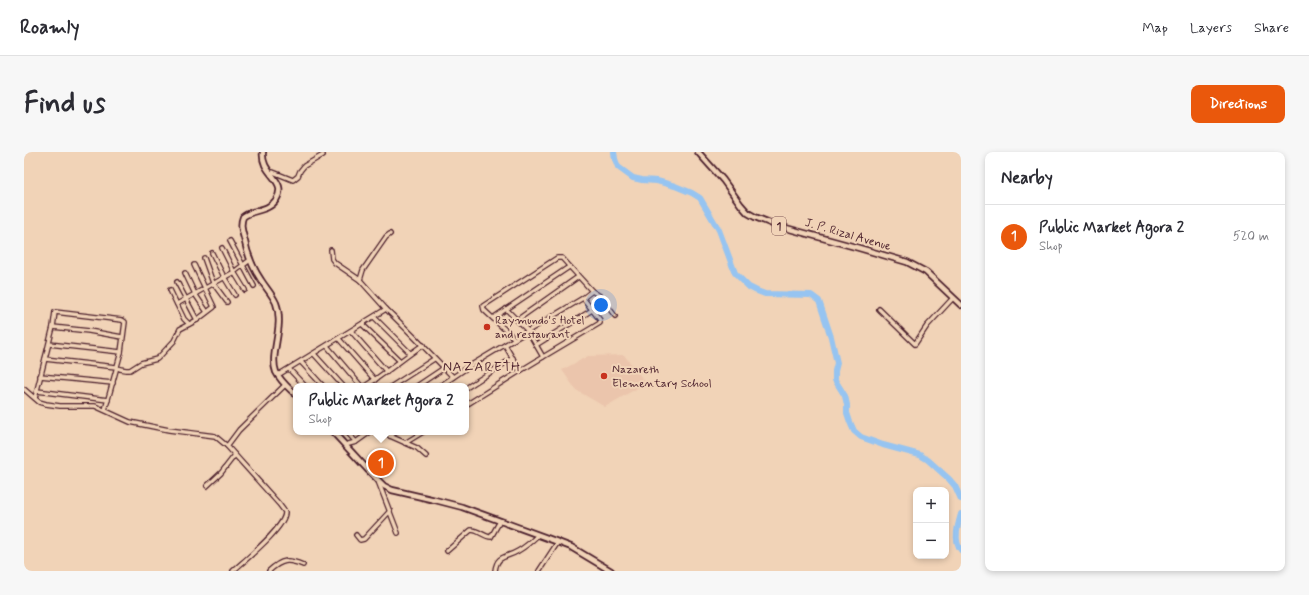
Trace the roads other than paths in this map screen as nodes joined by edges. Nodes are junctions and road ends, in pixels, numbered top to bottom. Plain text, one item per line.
1 (263, 152) edge
2 (698, 152) edge
3 (323, 155) dead end
4 (271, 175) junction
5 (390, 234) dead end
6 (230, 241) dead end
7 (222, 248) dead end
8 (331, 250) dead end
9 (212, 253) dead end
10 (204, 258) dead end
11 (250, 260) junction
12 (243, 265) junction
13 (194, 266) dead end
14 (570, 266) junction
15 (234, 272) junction
16 (185, 273) dead end
17 (224, 277) junction
18 (578, 277) junction
19 (360, 280) junction
20 (177, 282) dead end
21 (213, 282) junction
22 (254, 286) dead end
23 (205, 289) junction
24 (170, 290) dead end
25 (244, 290) dead end
26 (592, 291) junction
27 (195, 294) junction
28 (235, 295) dead end
29 (583, 298) junction
30 (953, 298) junction
31 (186, 300) junction
32 (227, 302) dead end
33 (176, 304) junction
34 (961, 305) edge
35 (386, 309) junction
36 (506, 309) junction
37 (879, 309) dead end
38 (592, 310) junction
39 (207, 312) junction
40 (615, 316) dead end
41 (374, 317) junction
42 (493, 318) junction
43 (197, 320) junction
44 (517, 320) junction
45 (189, 324) junction
46 (362, 324) junction
47 (53, 328) junction
48 (528, 331) junction
49 (350, 332) junction
50 (122, 337) junction
51 (339, 339) junction
52 (515, 339) junction
53 (49, 344) junction
54 (505, 344) junction
55 (423, 345) junction
56 (536, 345) junction
57 (327, 346) junction
58 (121, 352) junction
59 (410, 353) junction
60 (314, 354) junction
61 (543, 357) junction
62 (434, 358) junction
63 (513, 358) junction
64 (45, 359) junction
65 (400, 361) junction
66 (301, 362) junction
67 (116, 366) junction
68 (444, 368) junction
69 (289, 369) junction
70 (520, 371) junction
71 (387, 372) junction
72 (278, 375) junction
73 (40, 376) junction
74 (453, 377) junction
75 (375, 380) junction
76 (113, 383) junction
77 (302, 383) edge
78 (320, 383) edge
79 (340, 383) edge
80 (358, 383) edge
81 (370, 383) edge
82 (396, 383) edge
83 (422, 383) edge
84 (444, 383) edge
85 (285, 385) junction
86 (469, 386) edge
87 (24, 389) edge
88 (37, 391) junction
89 (293, 392) edge
90 (35, 398) junction
91 (108, 400) junction
92 (469, 403) edge
93 (105, 410) junction
94 (337, 435) edge
95 (350, 435) edge
96 (365, 435) edge
97 (418, 435) edge
98 (390, 436) edge
99 (356, 442) junction
100 (405, 443) junction
101 (345, 445) junction
102 (227, 446) junction
103 (235, 455) junction
104 (426, 456) dead end
105 (378, 480) junction
106 (207, 486) dead end
107 (390, 511) junction
108 (500, 521) junction
109 (398, 533) dead end
110 (356, 535) dead end
111 (538, 535) junction
112 (558, 542) junction
113 (447, 551) dead end
114 (303, 565) dead end
115 (233, 571) edge
116 (269, 571) edge
117 (495, 571) edge
118 (539, 571) edge
119 (611, 571) edge

1 - 4 main road
2 - 30 main road, J. P. Rizal Avenue / 1
3 - 4 street
4 - 11 main road
5 - 19 street
6 - 12 street
7 - 15 street
8 - 19 street
9 - 17 street
10 - 21 street
11 - 12 street
11 - 72 main road
12 - 15 street
12 - 22 street
13 - 23 street
14 - 18 street
14 - 36 street
14 - 42 street
15 - 17 street
15 - 25 street
16 - 27 street
17 - 21 street
17 - 28 street
18 - 26 street
18 - 44 street
19 - 35 street
20 - 31 street
21 - 23 street
21 - 32 street
23 - 27 street
23 - 39 street
24 - 33 street
26 - 29 street
26 - 40 street
27 - 31 street
27 - 39 street
29 - 38 street
29 - 48 street
30 - 34 main road, J. P. Rizal Avenue / 1
30 - 37 street
31 - 33 street
31 - 43 street
33 - 45 street
35 - 41 street
35 - 55 street
36 - 42 street
36 - 44 street
38 - 56 street
38 - 61 street
39 - 43 street
41 - 46 street
41 - 59 street
42 - 52 street
43 - 45 street
44 - 48 street
45 - 67 street
46 - 49 street
46 - 65 street
47 - 50 street
47 - 50 street
47 - 53 street
48 - 52 street
48 - 56 street
49 - 51 street
49 - 71 street
50 - 58 street
51 - 57 street
51 - 75 street
52 - 54 street
53 - 58 street
53 - 64 street
54 - 63 street
54 - 74 street
55 - 59 street
55 - 62 street
56 - 61 street
57 - 60 street
57 - 80 street
58 - 67 street
59 - 65 street
60 - 66 street
60 - 79 street
61 - 70 street
62 - 68 street
62 - 82 street
63 - 70 street
63 - 86 street
64 - 67 street
64 - 73 street
65 - 71 street
66 - 69 street
66 - 78 street
67 - 76 street
68 - 74 street
68 - 83 street
69 - 72 street
69 - 77 street
70 - 92 street
71 - 75 street
72 - 85 main road
73 - 76 street
73 - 88 street
74 - 84 street
75 - 81 street
76 - 91 street
85 - 89 main road
85 - 102 street
87 - 90 street
88 - 90 street
88 - 91 street
90 - 93 street
91 - 93 street
93 - 102 street
94 - 101 main road
95 - 99 street
96 - 99 street
97 - 100 street
98 - 100 street
99 - 101 street
100 - 104 street
101 - 105 main road
102 - 103 street
103 - 106 street
103 - 115 street
105 - 107 street
105 - 108 main road
107 - 109 street
107 - 110 street
108 - 111 main road
108 - 113 street
111 - 112 main road
111 - 117 street
112 - 118 street
112 - 119 main road
114 - 116 street

